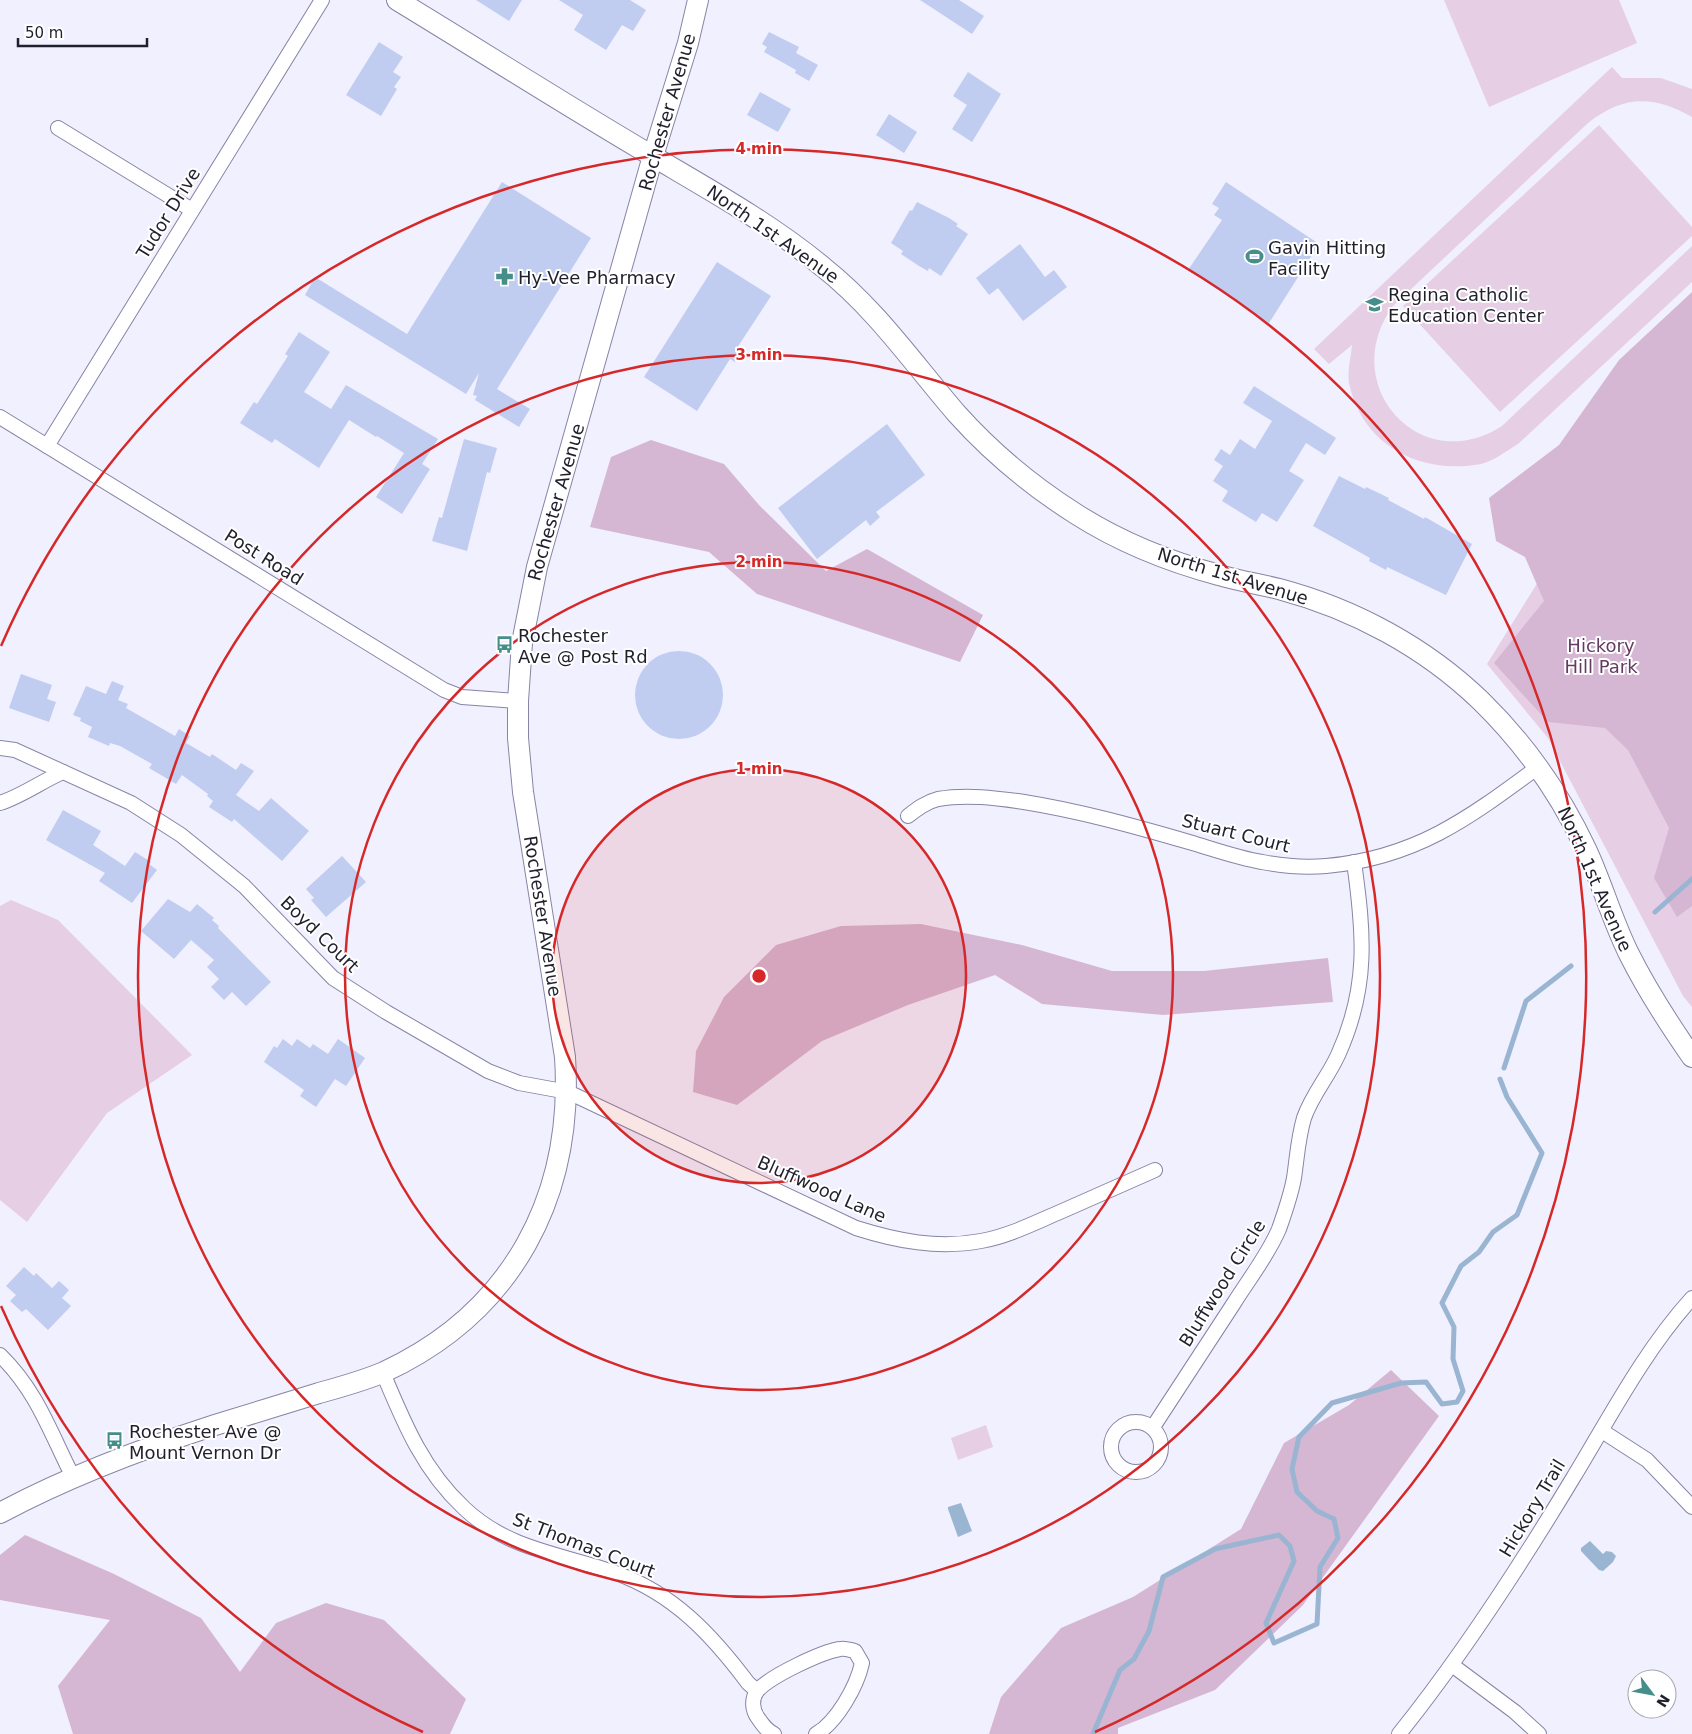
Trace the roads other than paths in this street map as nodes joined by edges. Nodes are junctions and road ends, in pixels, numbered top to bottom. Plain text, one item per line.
1 (322, 0) edge
2 (397, 0) edge
3 (698, 0) edge
4 (58, 128) dead end
5 (653, 156) junction
6 (192, 210) junction
7 (0, 416) edge
8 (47, 446) junction
9 (518, 701) junction
10 (0, 748) edge
11 (1538, 767) junction
12 (63, 772) junction
13 (0, 803) edge
14 (908, 816) dead end
15 (1354, 862) junction
16 (1692, 1057) edge
17 (568, 1092) junction
18 (1154, 1170) dead end
19 (1692, 1298) edge
20 (0, 1355) edge
21 (382, 1373) junction
22 (1153, 1427) dead end
23 (1602, 1431) junction
24 (73, 1477) junction
25 (1692, 1508) edge
26 (0, 1513) edge
27 (1452, 1665) junction
28 (757, 1691) junction
29 (774, 1734) edge
30 (816, 1734) edge
31 (1399, 1734) edge
32 (1539, 1734) edge

1 - 6 street, Tudor Drive
2 - 5 main road, North 1st Avenue
3 - 5 main road, Rochester Avenue
4 - 6 street
5 - 9 main road, Rochester Avenue
5 - 11 main road, North 1st Avenue
6 - 8 street, Tudor Drive
7 - 8 street, Post Road
8 - 9 street, Post Road
9 - 17 main road, Rochester Avenue
10 - 12 street, Boyd Court
11 - 15 street, Stuart Court
11 - 16 main road, North 1st Avenue
12 - 13 street
12 - 17 street, Boyd Court
14 - 15 street, Stuart Court
15 - 22 street, Bluffwood Circle
17 - 18 street, Bluffwood Lane
17 - 21 main road, Rochester Avenue
19 - 23 street, Hickory Trail
20 - 24 street
21 - 24 main road, Rochester Avenue
21 - 28 street, St Thomas Court
23 - 25 street
23 - 27 street, Hickory Trail
24 - 26 main road, Rochester Avenue
27 - 31 street, Hickory Trail
27 - 32 street
28 - 29 street
28 - 30 street

